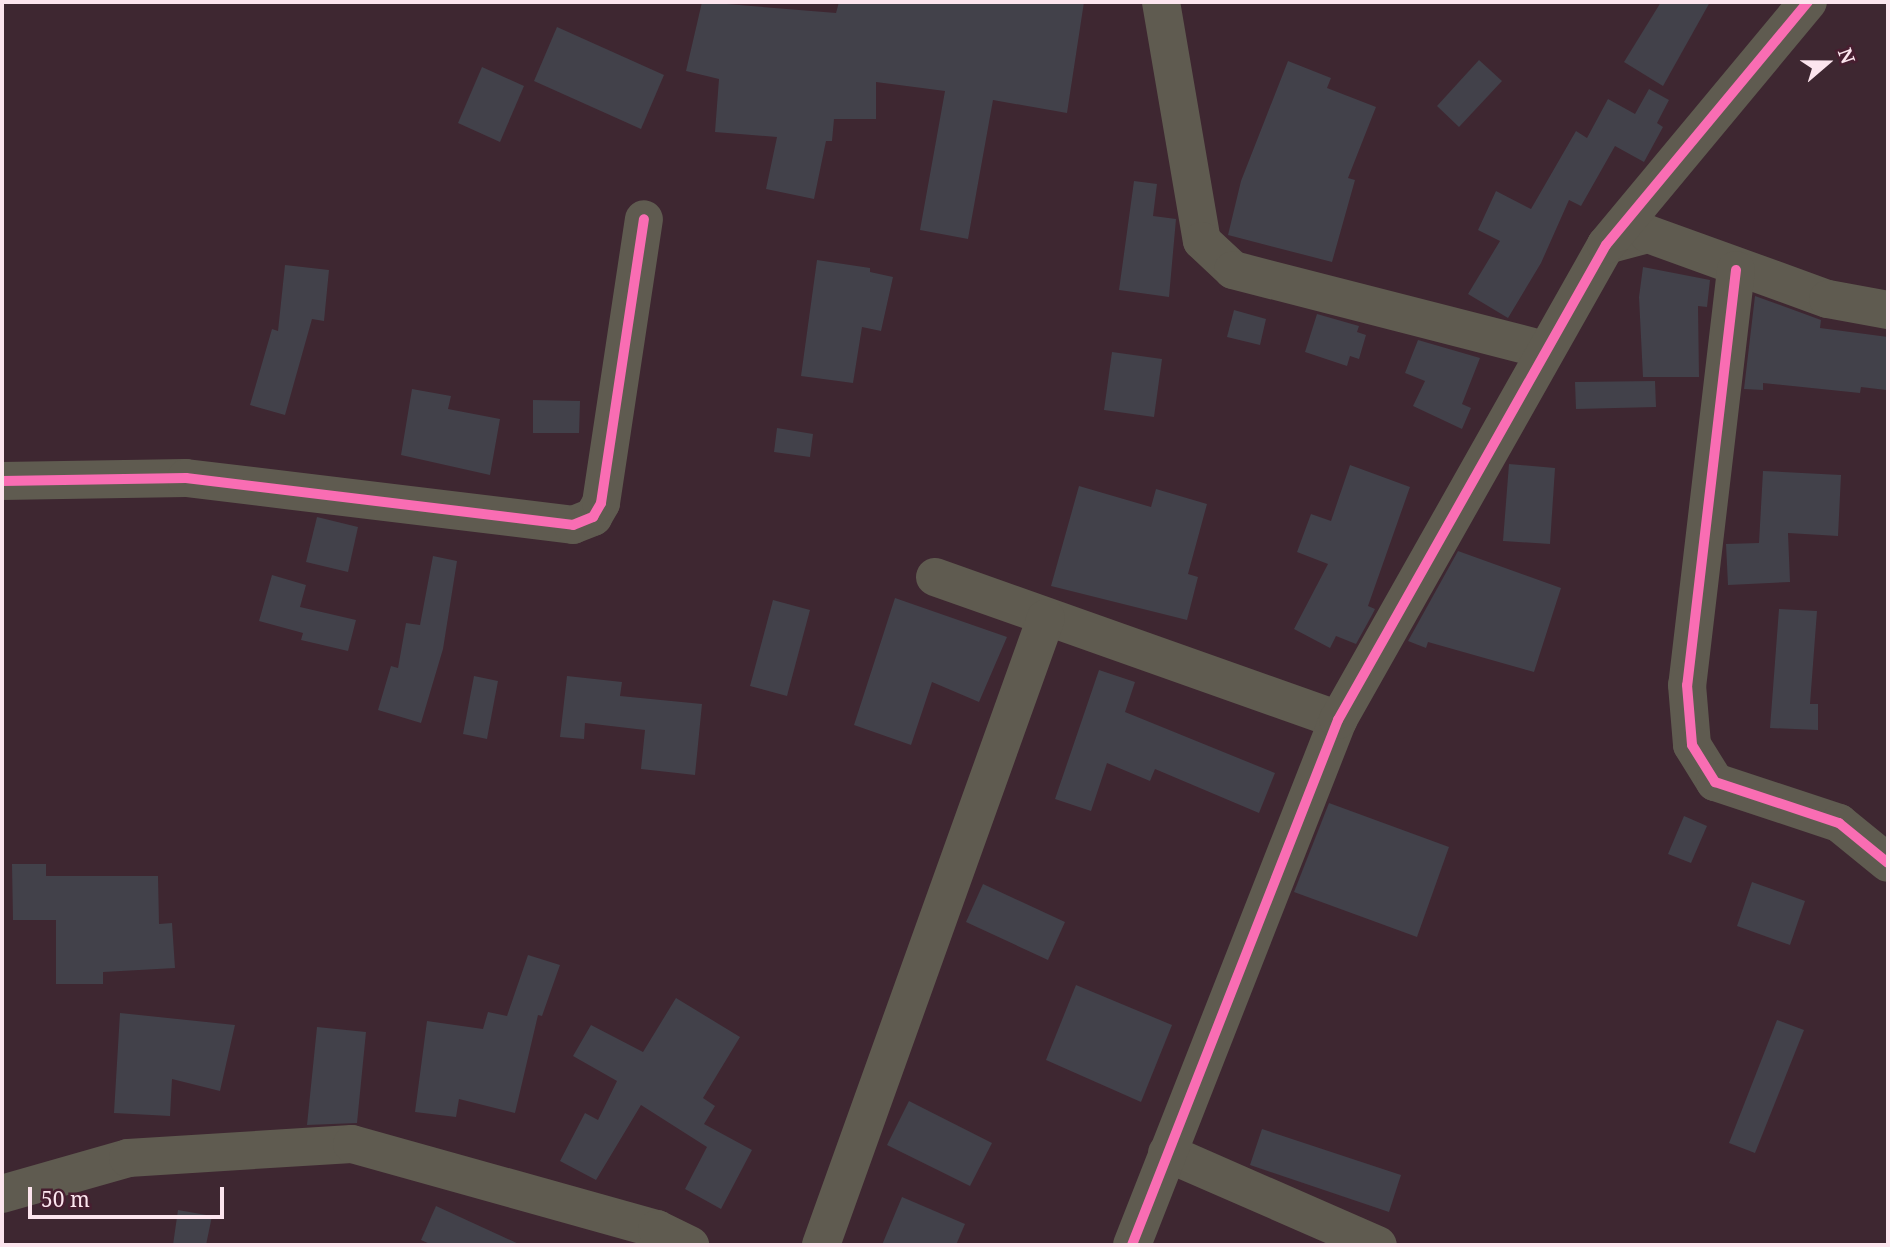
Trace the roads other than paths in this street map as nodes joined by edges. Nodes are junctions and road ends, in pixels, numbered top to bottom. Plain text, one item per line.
1 (1161, 2) edge
2 (1808, 2) edge
3 (644, 219) dead end
4 (1606, 244) junction
5 (1737, 270) junction
6 (1888, 310) edge
7 (1545, 350) junction
8 (2, 481) edge
9 (935, 577) dead end
10 (1046, 618) junction
11 (1338, 720) junction
12 (1888, 863) edge
13 (1167, 1153) junction
14 (2, 1194) edge
15 (690, 1245) edge
16 (821, 1245) edge
17 (1132, 1245) edge
18 (1378, 1245) edge

1 - 7 street
2 - 4 street
3 - 8 street
4 - 5 street
4 - 7 street
5 - 6 street
5 - 12 street
7 - 11 street
9 - 10 street
10 - 11 street
10 - 16 street
11 - 13 street
13 - 17 street
13 - 18 street
14 - 15 street

